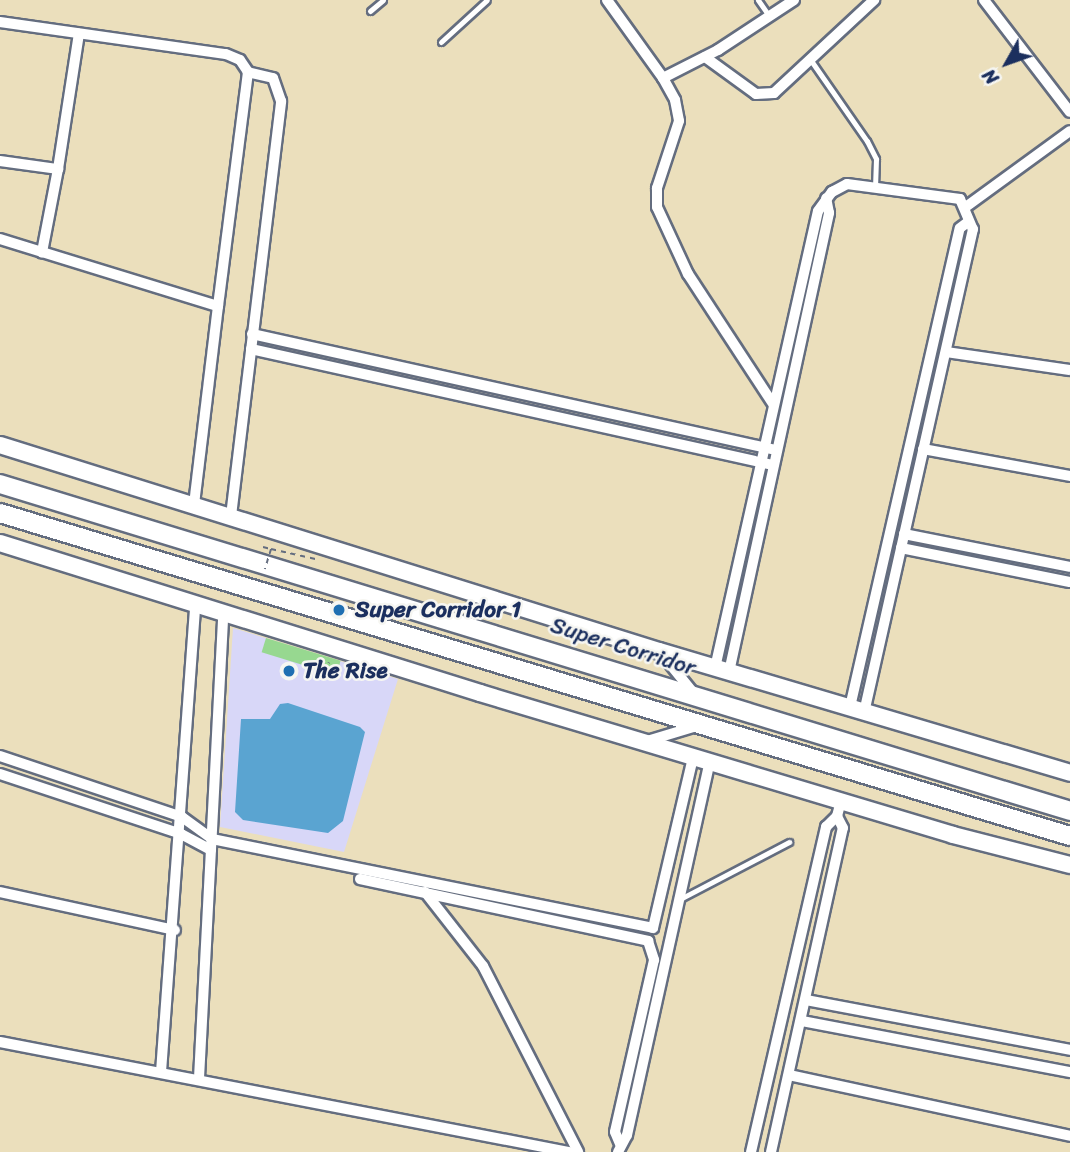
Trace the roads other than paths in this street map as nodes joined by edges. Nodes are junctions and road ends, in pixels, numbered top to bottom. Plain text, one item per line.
1 (383, 0) edge
2 (487, 0) edge
3 (607, 0) edge
4 (758, 0) edge
5 (794, 0) edge
6 (874, 0) edge
7 (984, 0) edge
8 (370, 11) dead end
9 (769, 16) junction
10 (0, 22) edge
11 (79, 34) junction
12 (441, 42) dead end
13 (705, 57) junction
14 (812, 62) junction
15 (248, 72) junction
16 (663, 78) junction
17 (1070, 112) edge
18 (1070, 131) edge
19 (0, 161) edge
20 (58, 169) junction
21 (875, 187) junction
22 (827, 198) junction
23 (967, 206) junction
24 (968, 222) junction
25 (0, 239) edge
26 (43, 252) junction
27 (219, 306) junction
28 (253, 334) junction
29 (251, 349) junction
30 (946, 352) junction
31 (1070, 370) edge
32 (773, 404) junction
33 (0, 445) edge
34 (764, 447) junction
35 (776, 450) junction
36 (923, 450) junction
37 (760, 462) junction
38 (773, 465) junction
39 (1070, 476) edge
40 (0, 484) edge
41 (194, 504) junction
42 (0, 513) edge
43 (230, 516) junction
44 (904, 534) junction
45 (0, 543) edge
46 (901, 548) junction
47 (1070, 567) edge
48 (1070, 582) edge
49 (195, 604) junction
50 (223, 613) junction
51 (659, 651) junction
52 (722, 670) junction
53 (695, 695) junction
54 (857, 709) junction
55 (697, 726) junction
56 (644, 742) junction
57 (0, 756) edge
58 (694, 757) junction
59 (710, 762) junction
60 (1070, 773) edge
61 (0, 775) edge
62 (839, 809) junction
63 (1070, 811) edge
64 (182, 817) junction
65 (181, 834) junction
66 (1070, 836) edge
67 (789, 842) dead end
68 (212, 844) junction
69 (1070, 865) edge
70 (360, 879) dead end
71 (0, 892) edge
72 (425, 892) junction
73 (682, 898) junction
74 (175, 930) junction
75 (806, 1000) junction
76 (802, 1021) junction
77 (0, 1042) edge
78 (1070, 1050) edge
79 (161, 1072) junction
80 (1070, 1072) edge
81 (789, 1075) junction
82 (199, 1078) junction
83 (1070, 1136) edge
84 (619, 1148) edge
85 (569, 1152) edge
86 (578, 1152) edge
87 (751, 1152) edge
88 (771, 1152) edge

1 - 8 lane
2 - 12 lane
3 - 16 street
4 - 9 lane
5 - 9 street
6 - 14 street
7 - 17 street
9 - 13 street
10 - 11 street
11 - 15 street
11 - 20 street
13 - 14 street
13 - 16 street
14 - 21 lane
15 - 27 street
15 - 28 street
16 - 32 street
18 - 23 street
19 - 20 street
20 - 26 street
21 - 22 street
21 - 23 street
22 - 32 street
22 - 35 street
23 - 24 street
24 - 30 street
24 - 54 street
25 - 26 street
26 - 27 street
27 - 41 street
28 - 29 street
28 - 34 street
29 - 37 street
29 - 43 street
30 - 31 street
30 - 36 street
32 - 34 street
33 - 41 street
34 - 35 street
34 - 37 street
35 - 38 street
36 - 39 street
36 - 44 street
37 - 38 street
37 - 52 street
38 - 52 street
40 - 53 main road, Super Corridor
41 - 43 street
42 - 55 main road
43 - 51 street
44 - 46 street
44 - 47 street
45 - 49 street
46 - 48 street
46 - 54 street
49 - 50 street
49 - 64 street
50 - 56 street
50 - 68 street
51 - 52 street
51 - 53 street
52 - 54 street
53 - 63 main road, Super Corridor
54 - 60 street
55 - 56 street
55 - 66 main road
56 - 58 street
57 - 64 street
58 - 59 street
58 - 68 street
59 - 62 street
59 - 73 street
61 - 65 street
62 - 69 street
62 - 75 street
62 - 87 street
64 - 65 street
64 - 68 street
65 - 68 street
65 - 74 street
67 - 73 lane
68 - 82 street
70 - 72 street
71 - 74 street
72 - 84 street
72 - 86 street
73 - 84 street
74 - 79 street
75 - 76 street
75 - 78 street
76 - 80 street
76 - 81 street
77 - 79 street
79 - 82 street
81 - 83 street
81 - 88 street
82 - 85 street

